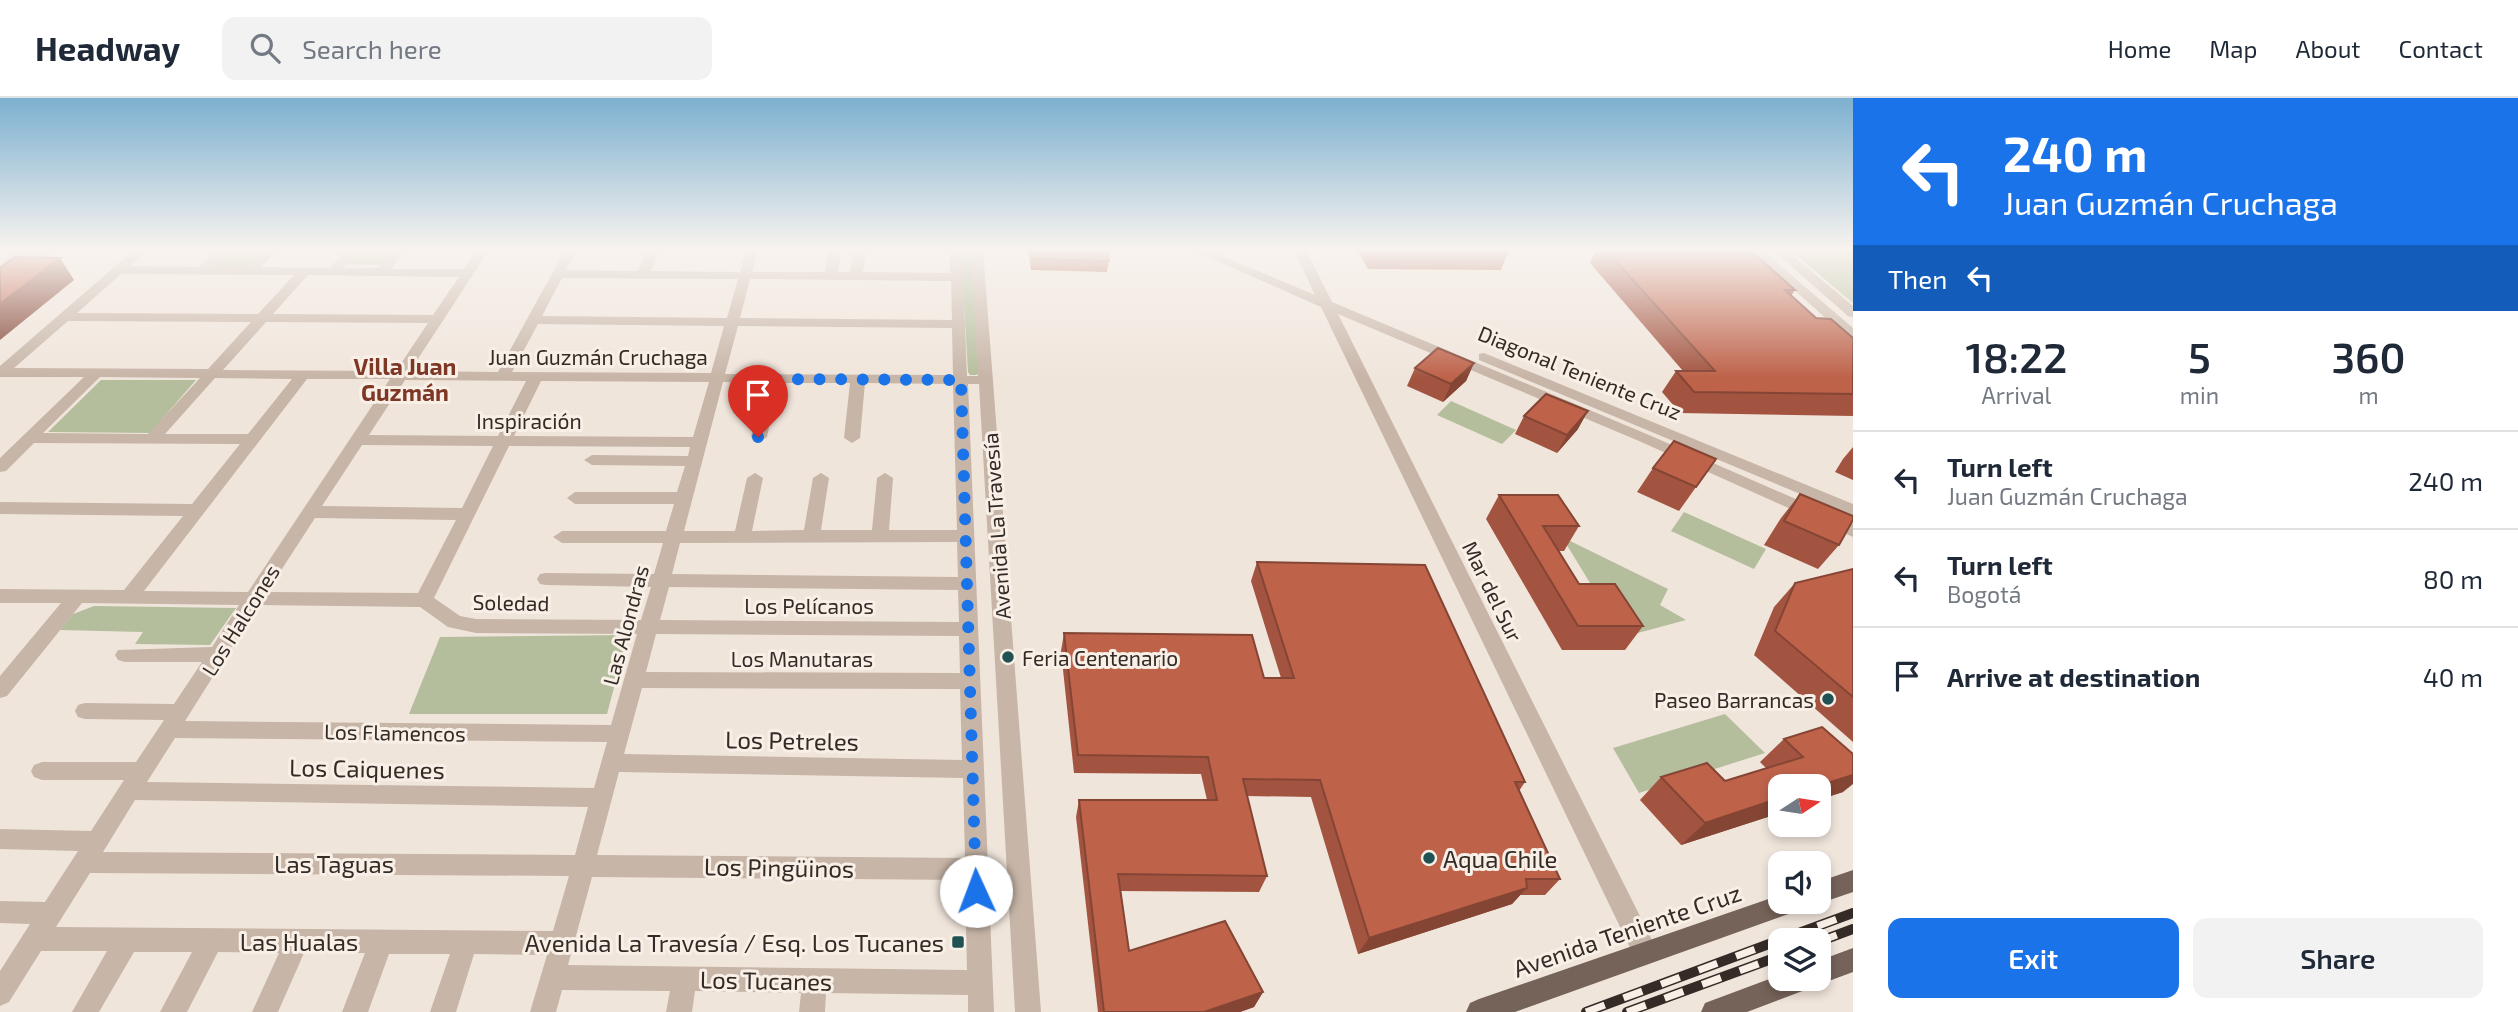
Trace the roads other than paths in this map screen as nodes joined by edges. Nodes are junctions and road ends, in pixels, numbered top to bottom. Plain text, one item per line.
1 (92, 293) edge
2 (286, 293) edge
3 (455, 293) edge
4 (548, 293) edge
5 (740, 293) edge
6 (958, 293) edge
7 (980, 293) edge
8 (1312, 293) edge
9 (1315, 293) edge
10 (1322, 293) edge
11 (1804, 293) joint
12 (1830, 293) joint
13 (1324, 297) junction
14 (1853, 313) edge
15 (64, 317) junction
16 (263, 318) junction
17 (437, 319) junction
18 (534, 320) junction
19 (732, 322) junction
20 (959, 324) junction
21 (1853, 335) edge
22 (1, 372) edge
23 (96, 373) junction
24 (212, 373) junction
25 (303, 374) junction
26 (400, 375) junction
27 (503, 376) junction
28 (536, 376) junction
29 (717, 378) junction
30 (771, 379) junction
31 (858, 379) junction
32 (961, 380) junction
33 (986, 380) junction
34 (758, 437) dead end
35 (30, 438) junction
36 (153, 438) junction
37 (852, 438) dead end
38 (253, 439) junction
39 (358, 440) junction
40 (504, 440) junction
41 (699, 442) junction
42 (592, 460) dead end
43 (694, 461) junction
44 (0, 467) edge
45 (755, 478) dead end
46 (821, 478) dead end
47 (885, 478) dead end
48 (1801, 488) junction
49 (575, 498) dead end
50 (684, 498) junction
51 (0, 508) edge
52 (197, 510) junction
53 (1853, 510) edge
54 (310, 512) junction
55 (467, 514) junction
56 (1853, 518) edge
57 (1853, 531) edge
58 (674, 536) junction
59 (742, 536) junction
60 (812, 536) junction
61 (880, 536) junction
62 (966, 536) junction
63 (562, 537) dead end
64 (546, 579) dead end
65 (662, 580) junction
66 (968, 584) junction
67 (0, 596) edge
68 (77, 597) junction
69 (129, 597) junction
70 (253, 598) junction
71 (424, 600) junction
72 (649, 627) junction
73 (968, 629) junction
74 (218, 654) junction
75 (125, 655) dead end
76 (634, 680) junction
77 (970, 681) junction
78 (0, 690) edge
79 (85, 711) dead end
80 (176, 721) junction
81 (619, 734) junction
82 (611, 763) junction
83 (972, 769) junction
84 (42, 771) dead end
85 (138, 781) junction
86 (601, 798) junction
87 (0, 839) edge
88 (98, 841) junction
89 (85, 862) junction
90 (583, 865) junction
91 (975, 869) junction
92 (1853, 881) edge
93 (1831, 889) edge
94 (1768, 910) edge
95 (0, 912) edge
96 (52, 913) junction
97 (35, 939) junction
98 (127, 940) junction
99 (211, 940) junction
100 (297, 941) junction
101 (382, 942) junction
102 (466, 942) junction
103 (562, 943) junction
104 (1645, 953) junction
105 (1853, 960) edge
106 (1831, 968) edge
107 (552, 977) junction
108 (685, 979) junction
109 (814, 981) junction
110 (979, 983) junction
111 (1770, 991) edge
112 (0, 993) edge
113 (85, 1012) edge
114 (173, 1012) edge
115 (265, 1012) edge
116 (355, 1012) edge
117 (443, 1012) edge
118 (543, 1012) edge
119 (679, 1012) edge
120 (812, 1012) edge
121 (981, 1012) edge
122 (1028, 1012) edge
123 (1479, 1012) edge
124 (1714, 1012) edge

1 - 15 street
2 - 16 street
3 - 17 street, Los Halcones
4 - 18 street
5 - 19 street, Las Alondras
6 - 20 street, Avenida La Travesía
7 - 33 street, Avenida La Travesía
8 - 13 street, Diagonal Teniente Cruz
9 - 13 street, Diagonal Teniente Cruz
10 - 13 street, Mar del Sur
11 - 12 street
11 - 21 street
12 - 14 street
13 - 48 street, Diagonal Teniente Cruz
13 - 57 street, Diagonal Teniente Cruz
13 - 104 street, Mar del Sur
15 - 16 street
15 - 22 street
16 - 17 street
16 - 24 street
17 - 26 street, Los Halcones
18 - 19 street
18 - 27 street
19 - 20 street
19 - 29 street, Las Alondras
20 - 32 street, Avenida La Travesía
22 - 23 street, Juan Guzmán Cruchaga
23 - 24 street, Juan Guzmán Cruchaga
23 - 35 street
24 - 25 street, Juan Guzmán Cruchaga
24 - 36 street
25 - 26 street, Juan Guzmán Cruchaga
25 - 38 street
26 - 27 street, Juan Guzmán Cruchaga
26 - 39 street, Los Halcones
27 - 28 street, Juan Guzmán Cruchaga
28 - 29 street, Juan Guzmán Cruchaga
28 - 40 street
29 - 30 street, Juan Guzmán Cruchaga
29 - 41 street, Las Alondras
30 - 31 street, Juan Guzmán Cruchaga
30 - 34 street
31 - 32 street, Juan Guzmán Cruchaga
31 - 37 street
32 - 33 street, Juan Guzmán Cruchaga
32 - 62 street, Avenida La Travesía
33 - 122 street, Avenida La Travesía
35 - 36 street
35 - 44 street
36 - 38 street
38 - 52 street
39 - 40 street, Inspiración
39 - 54 street, Los Halcones
40 - 41 street, Inspiración
40 - 55 street
41 - 43 street, Las Alondras
42 - 43 street
43 - 50 street, Las Alondras
45 - 59 street
46 - 60 street
47 - 61 street
48 - 53 street, Diagonal Teniente Cruz
48 - 56 street, Diagonal Teniente Cruz
49 - 50 street
50 - 58 street, Las Alondras
51 - 52 street
52 - 69 street
54 - 55 street
54 - 70 street, Los Halcones
55 - 71 street
58 - 59 street
58 - 63 street
58 - 65 street, Las Alondras
59 - 60 street
60 - 61 street
61 - 62 street
62 - 66 street, Avenida La Travesía
64 - 65 street
65 - 66 street
65 - 72 street, Las Alondras
66 - 73 street, Avenida La Travesía
67 - 68 street
68 - 69 street
68 - 78 street
69 - 70 street
70 - 71 street
70 - 74 street, Los Halcones
71 - 72 street, Soledad
72 - 73 street, Los Pelícanos
72 - 76 street, Las Alondras
73 - 77 street, Avenida La Travesía
74 - 75 street
74 - 80 street, Los Halcones
76 - 77 street, Los Manutaras
76 - 81 street, Las Alondras
77 - 83 street, Avenida La Travesía
79 - 80 street, Los Flamencos
80 - 81 street, Los Flamencos
80 - 85 street, Los Halcones
81 - 82 street, Las Alondras
82 - 83 street, Los Petreles
82 - 86 street, Las Alondras
83 - 91 street, Avenida La Travesía
84 - 85 street, Los Caiquenes
85 - 86 street, Los Caiquenes
85 - 88 street, Los Halcones
86 - 90 street, Las Alondras
87 - 88 street
88 - 89 street, Los Halcones
89 - 90 street, Las Taguas
89 - 96 street, Los Halcones
90 - 91 street, Los Pingüinos
90 - 103 street, Las Alondras
91 - 110 street, Avenida La Travesía
92 - 93 main road
94 - 104 main road, Avenida Teniente Cruz
95 - 96 street
96 - 97 street, Los Halcones
97 - 98 street, Las Hualas
97 - 112 street, Los Halcones
98 - 99 street, Las Hualas
98 - 113 street
99 - 100 street, Las Hualas
99 - 114 street
100 - 101 street, Las Hualas
100 - 115 street
101 - 102 street, Las Hualas
101 - 116 street
102 - 103 street, Las Hualas
102 - 117 street
103 - 107 street, Las Alondras
104 - 123 main road, Avenida Teniente Cruz
105 - 106 main road
107 - 108 street, Los Tucanes
107 - 118 street, Las Alondras
108 - 109 street, Los Tucanes
108 - 119 street
109 - 110 street, Los Tucanes
109 - 120 street
110 - 121 street, Avenida La Travesía
111 - 124 main road

